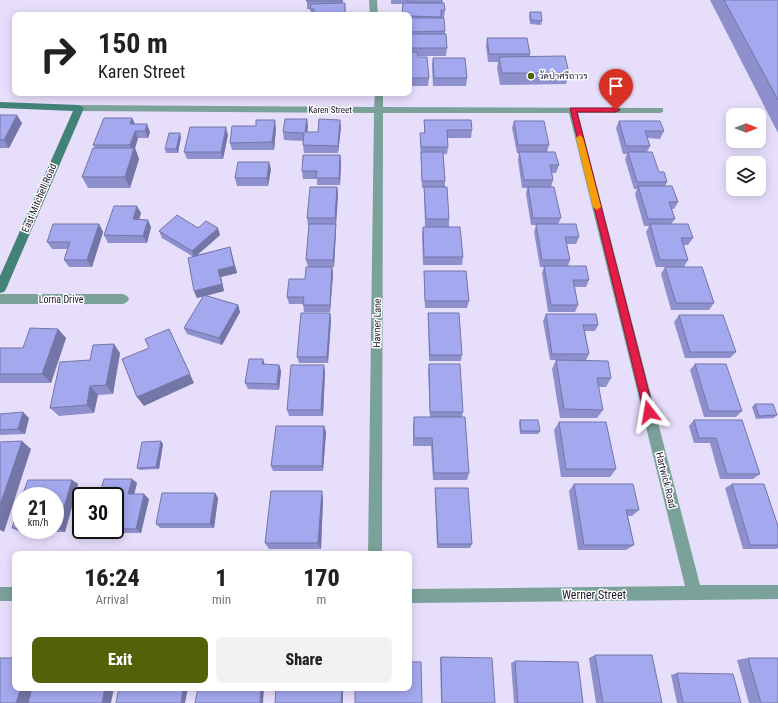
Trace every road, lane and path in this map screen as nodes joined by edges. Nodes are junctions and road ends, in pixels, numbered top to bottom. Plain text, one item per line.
1 (373, 0) edge
2 (374, 12) edge
3 (379, 96) edge
4 (0, 105) edge
5 (78, 108) junction
6 (380, 110) junction
7 (573, 110) junction
8 (660, 110) dead end
9 (0, 289) edge
10 (0, 299) edge
11 (123, 299) dead end
12 (375, 551) edge
13 (778, 592) edge
14 (0, 594) edge
15 (12, 594) edge
16 (695, 594) junction
17 (412, 596) edge

1 - 2 street
3 - 6 street, Havner Lane
4 - 5 street, Karen Street
5 - 6 street, Karen Street
5 - 9 street, East Mitchell Road
6 - 7 street, Karen Street
6 - 12 street, Havner Lane
7 - 8 street, Karen Street
7 - 16 street, Hartwick Road
10 - 11 street, Lorna Drive
13 - 16 street, Werner Street
14 - 15 street
16 - 17 street, Werner Street

